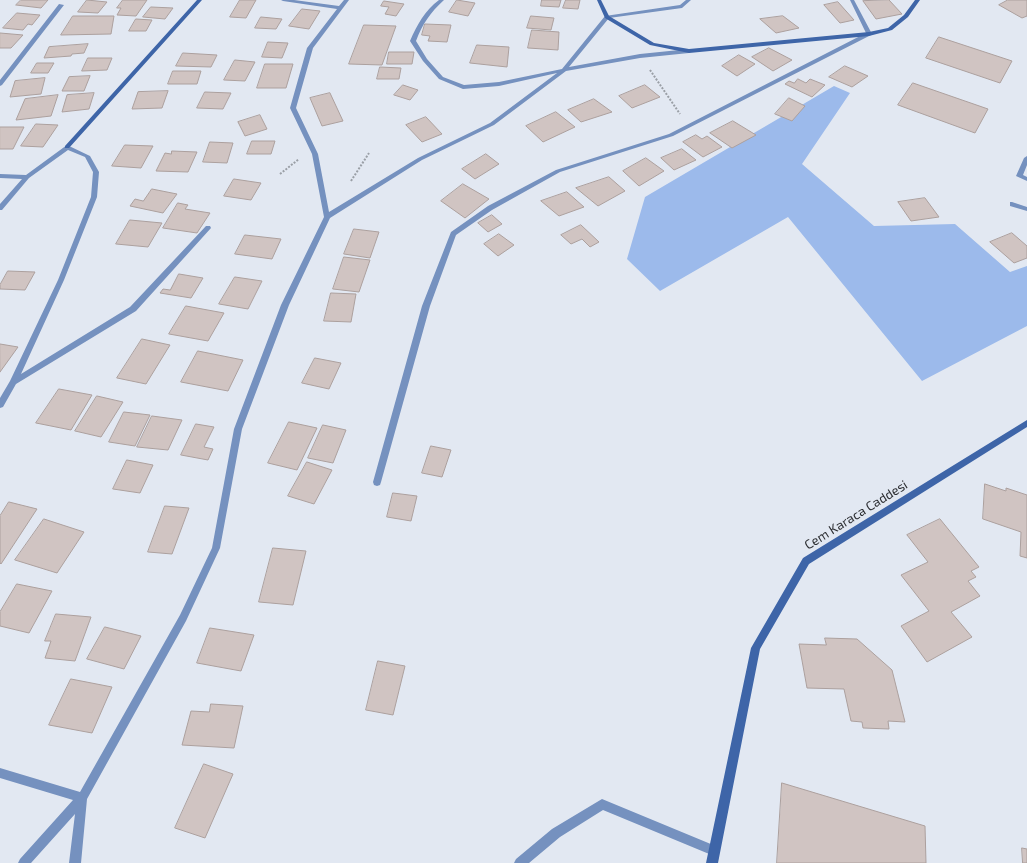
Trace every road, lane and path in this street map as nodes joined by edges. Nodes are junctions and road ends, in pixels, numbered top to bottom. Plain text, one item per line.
1 (200, 0) edge
2 (283, 0) edge
3 (346, 0) edge
4 (442, 0) edge
5 (599, 0) edge
6 (689, 0) edge
7 (852, 0) edge
8 (918, 0) edge
9 (61, 6) dead end
10 (340, 8) junction
11 (607, 17) junction
12 (869, 34) junction
13 (689, 51) junction
14 (640, 56) junction
15 (564, 70) junction
16 (0, 84) edge
17 (688, 126) junction
18 (67, 148) junction
19 (313, 148) junction
20 (1027, 158) edge
21 (280, 174) dead end
22 (0, 176) edge
23 (27, 177) junction
24 (1027, 179) edge
25 (1012, 204) dead end
26 (0, 208) edge
27 (1027, 209) edge
28 (327, 217) junction
29 (208, 228) dead end
30 (14, 383) junction
31 (0, 405) edge
32 (1027, 423) edge
33 (377, 482) dead end
34 (0, 773) edge
35 (82, 798) junction
36 (714, 851) junction
37 (24, 863) edge
38 (75, 863) edge
39 (520, 863) edge
40 (712, 863) edge

1 - 18 street
2 - 10 street
3 - 10 street
4 - 15 street
5 - 11 street
6 - 11 street
7 - 12 street
8 - 12 street
9 - 16 street
10 - 19 street
11 - 13 street
11 - 15 street
12 - 13 street
12 - 17 street
13 - 14 street
14 - 15 street
14 - 17 path
15 - 28 street
17 - 33 street
18 - 23 street
18 - 30 street
19 - 21 path
19 - 28 street
20 - 24 street
22 - 23 street
23 - 26 street
25 - 27 street
28 - 35 street
29 - 30 street
30 - 31 street
32 - 36 street, Cem Karaca Caddesi
34 - 35 street
35 - 37 street
35 - 38 street
36 - 39 street
36 - 40 street, Cem Karaca Caddesi

